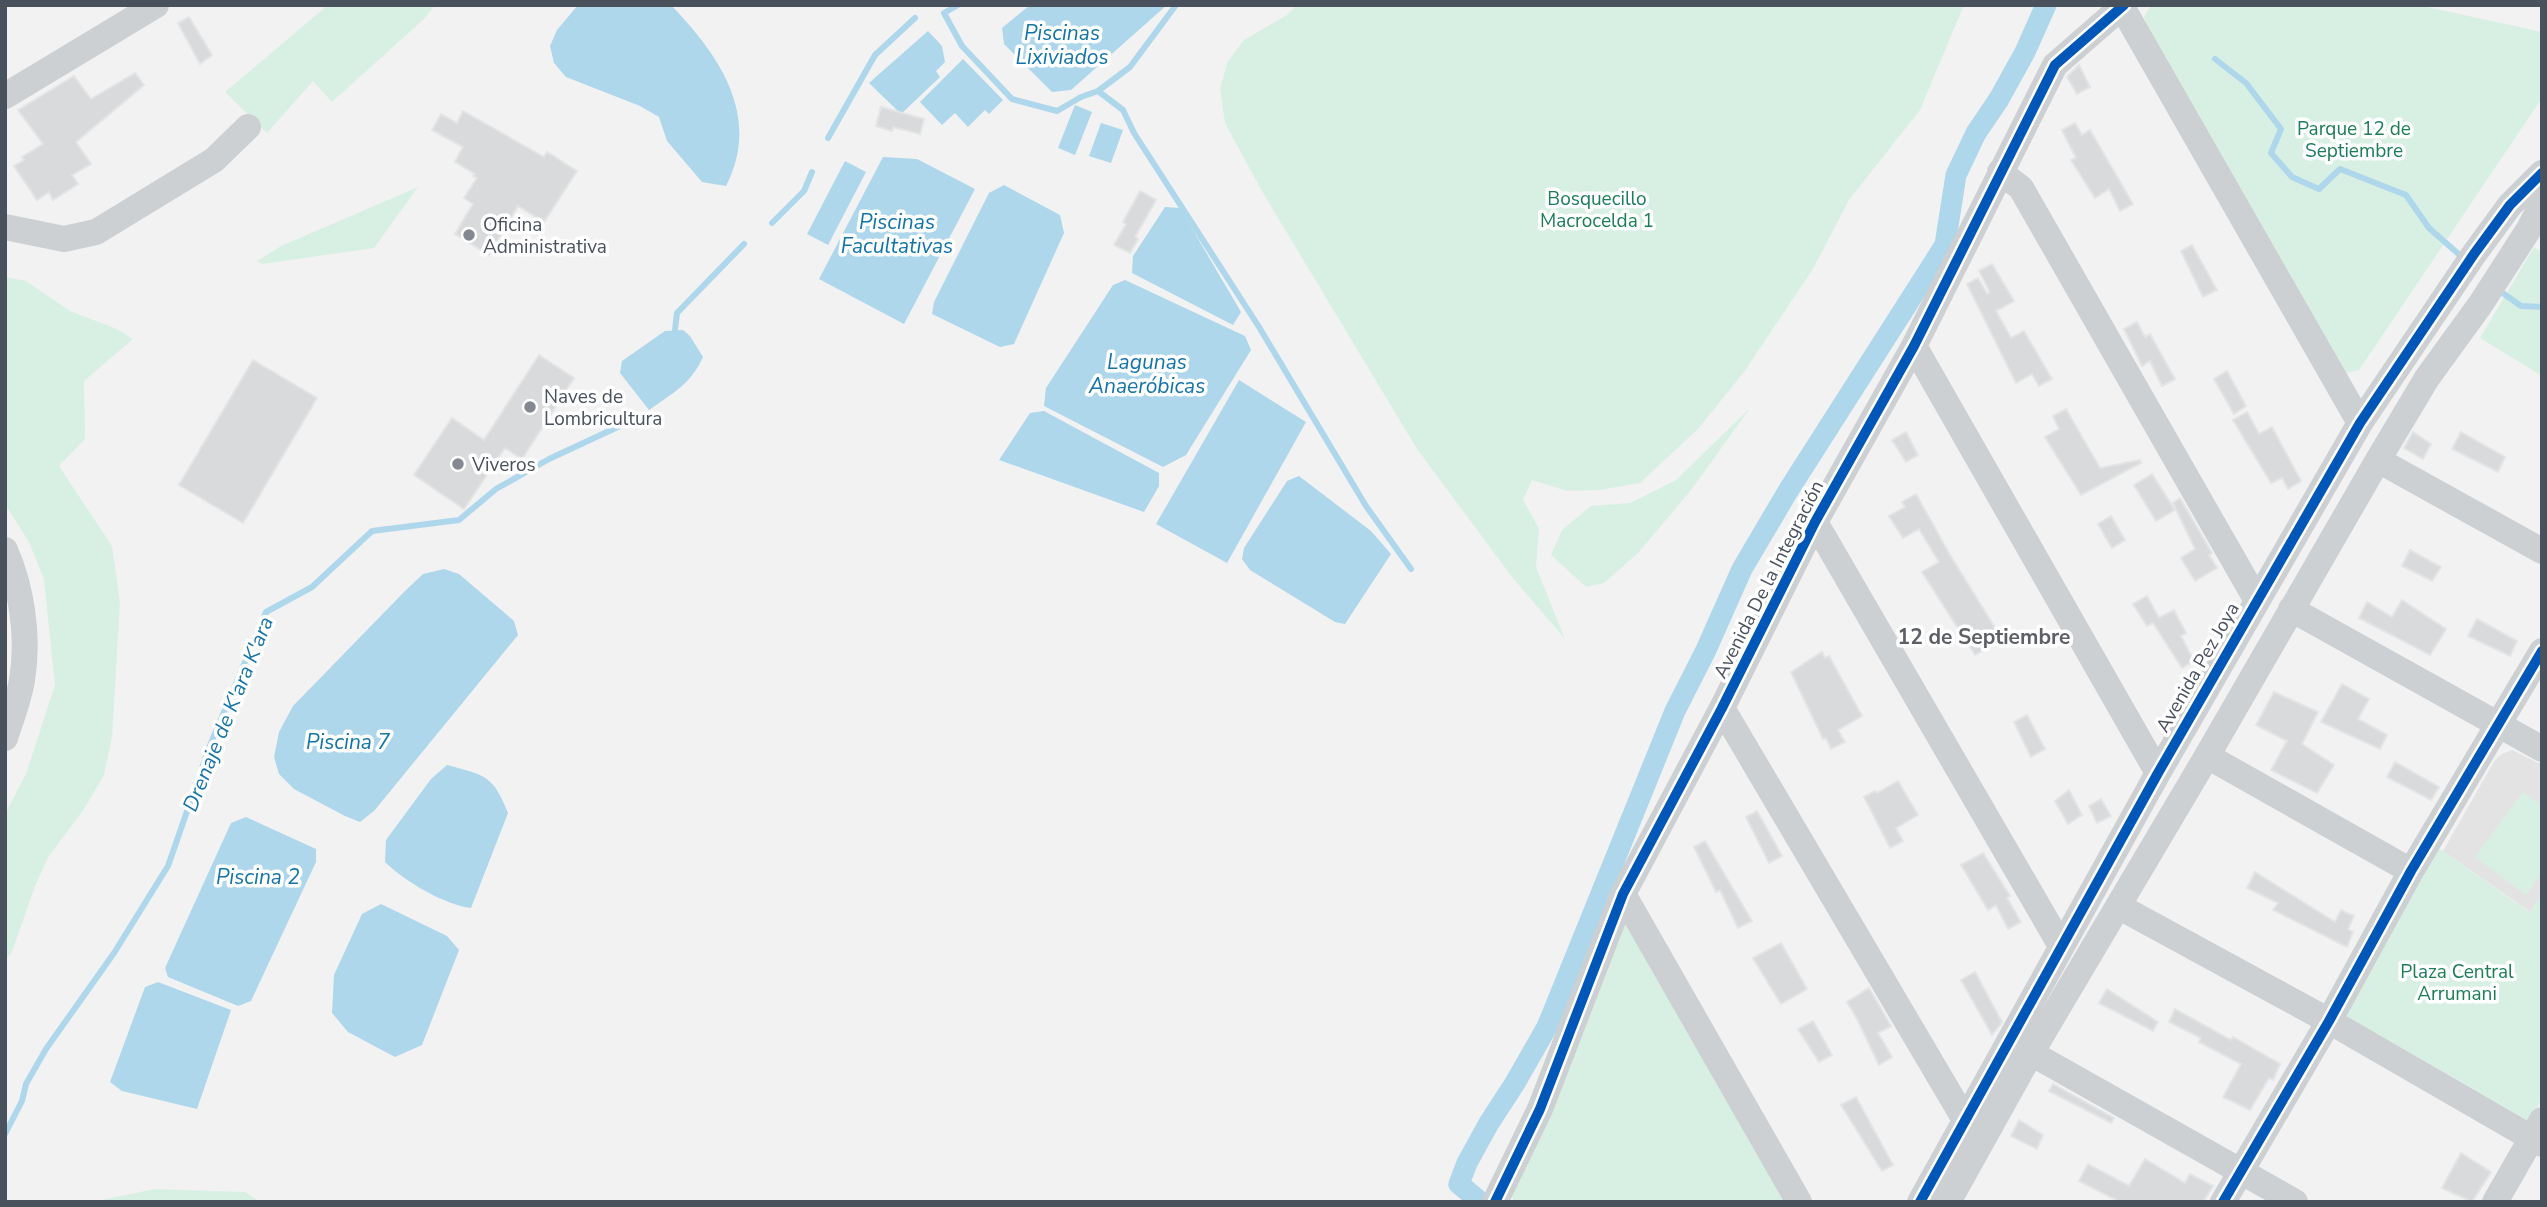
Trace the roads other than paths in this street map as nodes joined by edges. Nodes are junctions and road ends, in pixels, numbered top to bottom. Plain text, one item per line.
1 (156, 5) edge
2 (2123, 6) edge
3 (5, 96) edge
4 (248, 127) dead end
5 (2000, 172) junction
6 (2542, 173) edge
7 (2542, 204) edge
8 (5, 227) edge
9 (2535, 233) edge
10 (1914, 346) junction
11 (2360, 423) junction
12 (2378, 460) junction
13 (1815, 522) junction
14 (5, 550) edge
15 (2542, 551) edge
16 (2256, 599) junction
17 (2291, 609) junction
18 (2542, 651) edge
19 (14, 677) edge
20 (1722, 708) junction
21 (2499, 723) junction
22 (5, 738) edge
23 (2542, 748) edge
24 (2207, 755) junction
25 (2158, 773) junction
26 (2411, 871) junction
27 (1623, 894) junction
28 (2118, 906) junction
29 (2061, 946) junction
30 (2329, 1021) junction
31 (2031, 1052) junction
32 (1965, 1120) junction
33 (2538, 1134) edge
34 (2240, 1172) junction
35 (1494, 1202) edge
36 (1799, 1202) edge
37 (1920, 1202) edge
38 (1948, 1202) edge
39 (2223, 1202) edge
40 (2295, 1202) edge
41 (2495, 1202) edge

1 - 3 street
2 - 5 street, Avenida De la Integración
2 - 11 street
4 - 8 street
5 - 10 street, Avenida De la Integración
5 - 16 street
6 - 11 street, Avenida Pez Joya
7 - 9 street
9 - 12 street
10 - 13 street, Avenida De la Integración
10 - 25 street
11 - 16 street, Avenida Pez Joya
12 - 15 street
12 - 17 street
13 - 20 street, Avenida De la Integración
13 - 29 street
14 - 19 street
16 - 25 street, Avenida Pez Joya
17 - 21 street
17 - 24 street
18 - 21 street
19 - 22 street
20 - 27 street, Avenida De la Integración
20 - 32 street
21 - 23 street
21 - 26 street
24 - 26 street
24 - 28 street
25 - 29 street, Avenida Pez Joya
26 - 30 street
27 - 35 street, Avenida De la Integración
27 - 36 street
28 - 30 street
28 - 31 street
29 - 32 street, Avenida Pez Joya
30 - 33 street
30 - 34 street
31 - 34 street
31 - 38 street
32 - 37 street, Avenida Pez Joya
33 - 41 street
34 - 39 street
34 - 40 street

